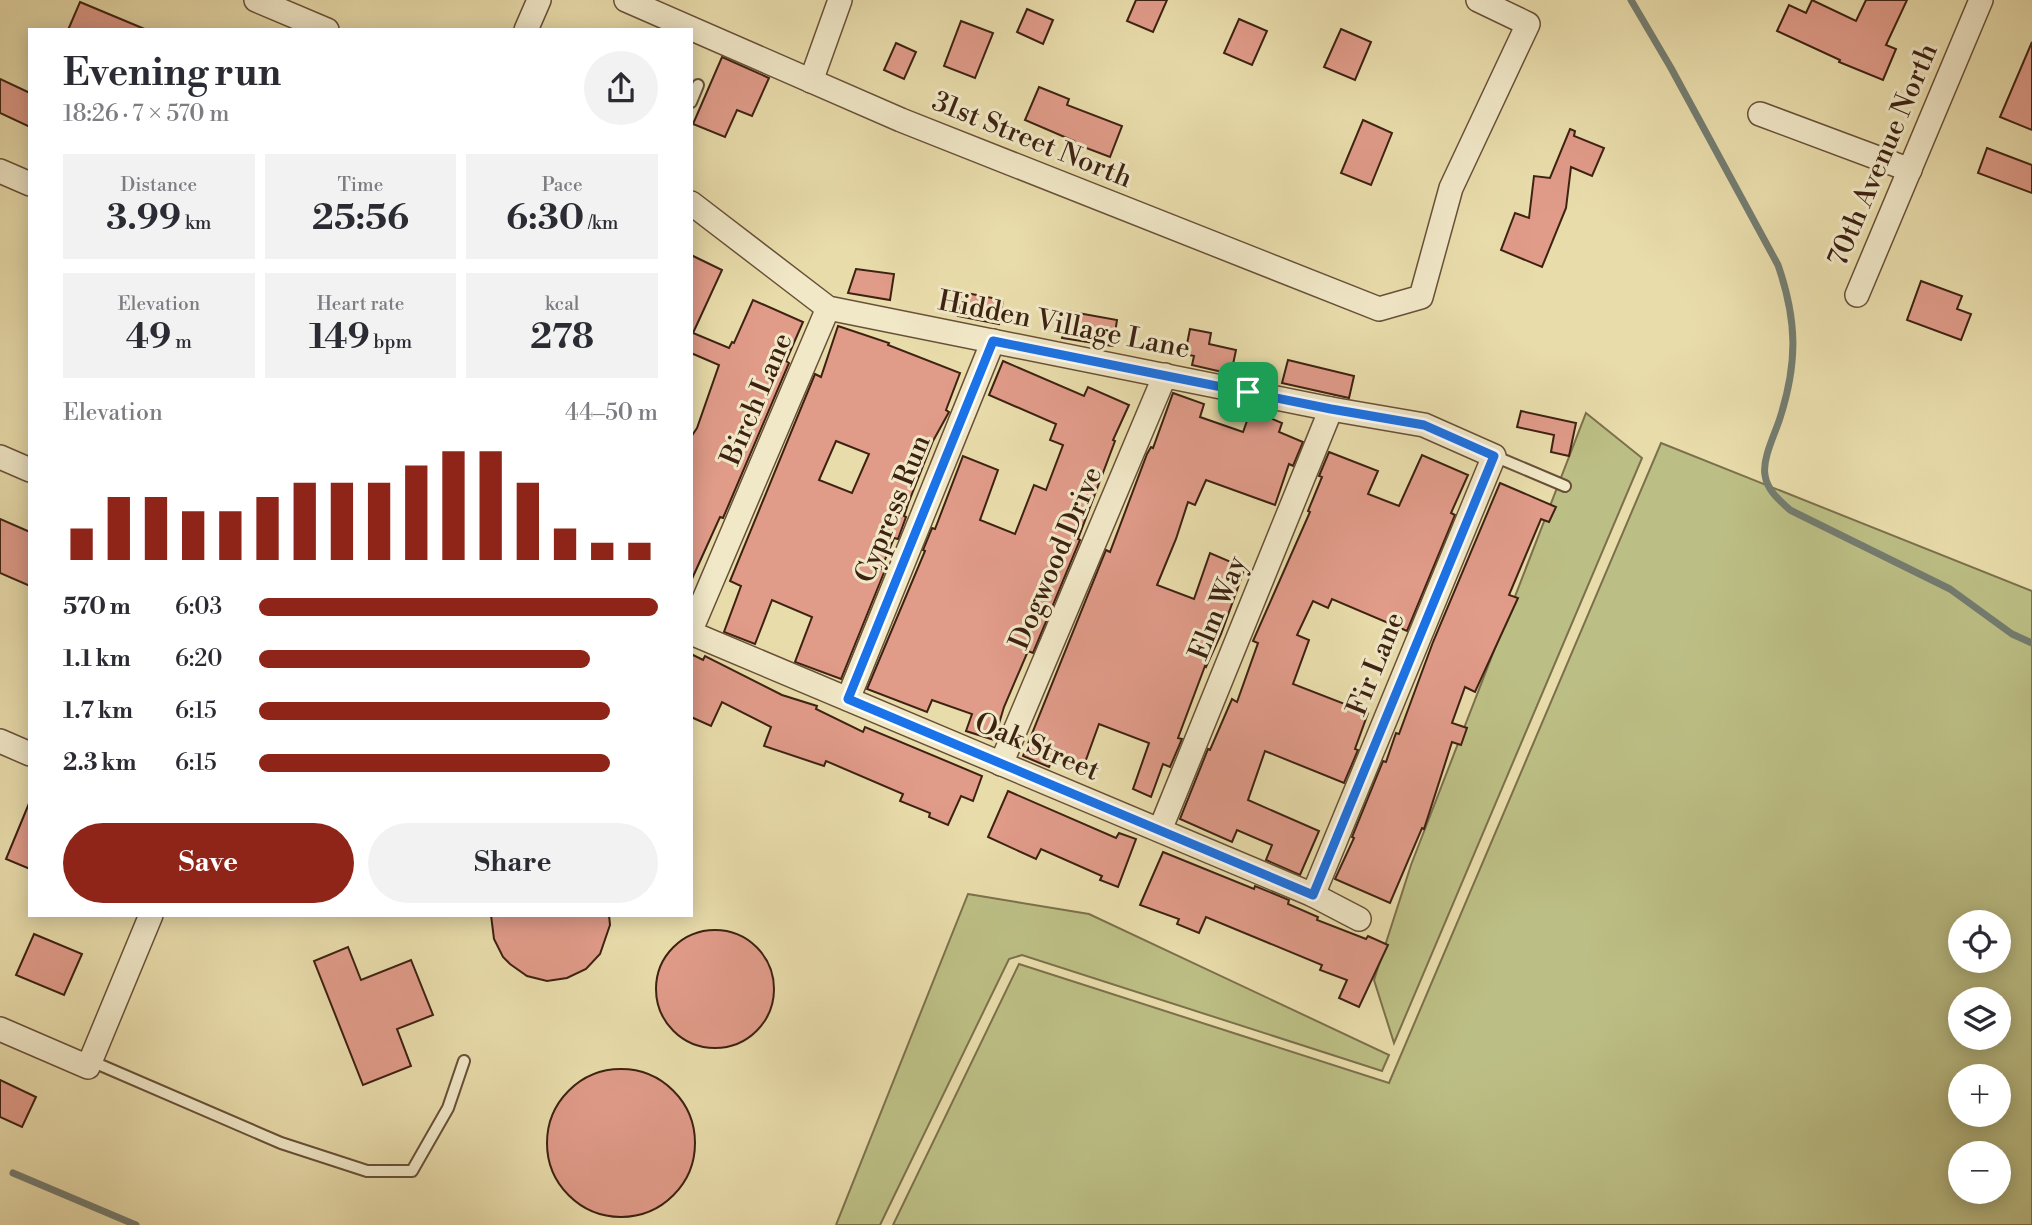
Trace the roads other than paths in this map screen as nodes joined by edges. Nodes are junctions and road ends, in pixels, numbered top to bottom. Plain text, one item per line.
1 (256, 0) edge
2 (539, 0) edge
3 (626, 0) edge
4 (840, 0) edge
5 (1478, 0) edge
6 (1981, 0) edge
7 (322, 28) edge
8 (527, 28) edge
9 (690, 28) edge
10 (693, 29) edge
11 (811, 81) junction
12 (698, 85) dead end
13 (693, 97) edge
14 (1759, 114) dead end
15 (1910, 170) junction
16 (0, 171) edge
17 (28, 183) edge
18 (693, 205) edge
19 (1857, 295) dead end
20 (828, 308) junction
21 (993, 341) junction
22 (1165, 375) junction
23 (1331, 409) junction
24 (1494, 456) junction
25 (0, 457) edge
26 (28, 469) edge
27 (1565, 486) dead end
28 (693, 626) edge
29 (693, 632) edge
30 (848, 699) junction
31 (0, 741) edge
32 (28, 753) edge
33 (1001, 764) junction
34 (1160, 830) junction
35 (1313, 895) junction
36 (150, 917) edge
37 (1359, 919) dead end
38 (0, 1029) edge
39 (464, 1061) dead end
40 (89, 1064) junction

1 - 7 street
2 - 8 street
3 - 9 street, 31st Street North
4 - 11 street
5 - 11 street, 31st Street North
6 - 15 street, 70th Avenue North
10 - 11 street, 31st Street North
12 - 13 lane
14 - 15 street
15 - 19 street, 70th Avenue North
16 - 17 street
18 - 20 street, Hidden Village Lane
20 - 21 street, Hidden Village Lane
20 - 28 street, Birch Lane
21 - 22 street, Hidden Village Lane
21 - 30 street, Cypress Run
22 - 23 street, Hidden Village Lane
22 - 33 street, Dogwood Drive
23 - 24 street, Hidden Village Lane
23 - 34 street, Elm Way
24 - 27 lane
24 - 35 street, Fir Lane
25 - 26 street
29 - 30 street, Oak Street
30 - 33 street, Oak Street
31 - 32 street
33 - 34 street, Oak Street
34 - 35 street, Oak Street
35 - 37 street, Oak Street
36 - 40 street
38 - 40 street
39 - 40 lane

